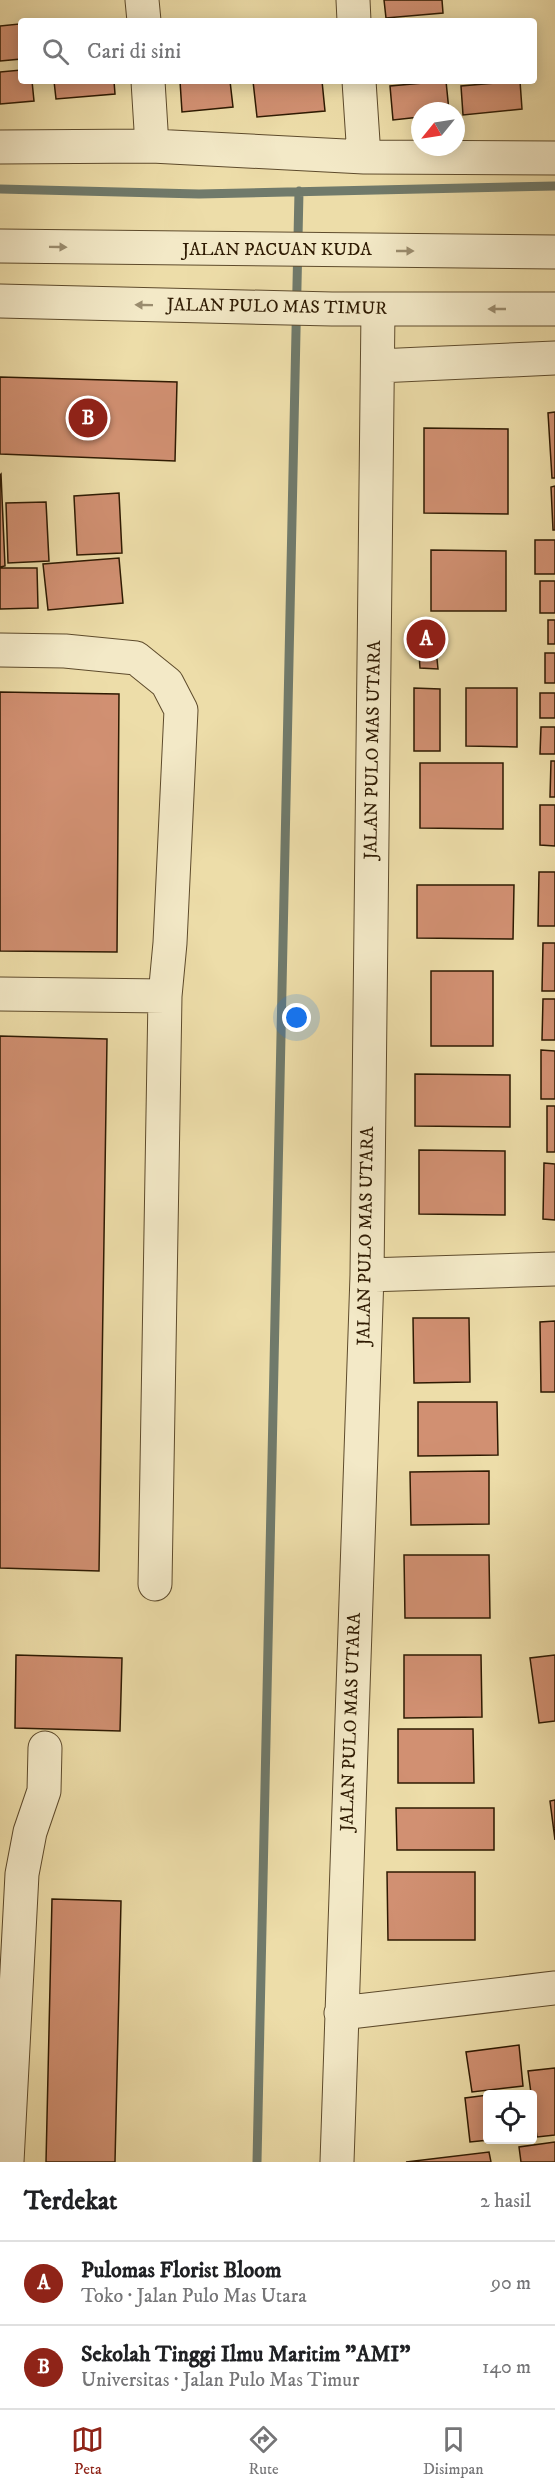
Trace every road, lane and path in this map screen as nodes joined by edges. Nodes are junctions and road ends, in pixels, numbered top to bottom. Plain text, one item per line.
1 (142, 0) edge
2 (353, 0) edge
3 (144, 18) edge
4 (354, 18) edge
5 (148, 84) edge
6 (359, 84) edge
7 (152, 146) junction
8 (0, 147) edge
9 (364, 157) junction
10 (555, 158) edge
11 (0, 246) edge
12 (555, 252) edge
13 (0, 301) edge
14 (378, 309) junction
15 (555, 309) edge
16 (555, 358) edge
17 (378, 366) junction
18 (0, 650) edge
19 (0, 994) edge
20 (165, 996) junction
21 (555, 1269) edge
22 (367, 1275) junction
23 (155, 1584) dead end
24 (45, 1748) dead end
25 (555, 1988) edge
26 (341, 2013) junction
27 (8, 2162) edge
28 (337, 2162) edge

1 - 3 street
2 - 4 street
5 - 7 street
6 - 9 street
7 - 8 street
7 - 9 street
9 - 10 street
11 -> 12 street, JALAN PACUAN KUDA
14 -> 13 street, JALAN PULO MAS TIMUR
15 -> 14 street, JALAN PULO MAS TIMUR
14 - 17 street, JALAN PULO MAS UTARA
16 - 17 street
17 - 22 street, JALAN PULO MAS UTARA
18 - 20 street
19 - 20 street
20 - 23 street
21 - 22 street
22 - 26 street, JALAN PULO MAS UTARA
24 - 27 street
25 - 26 street
26 - 28 street, JALAN PULO MAS UTARA

